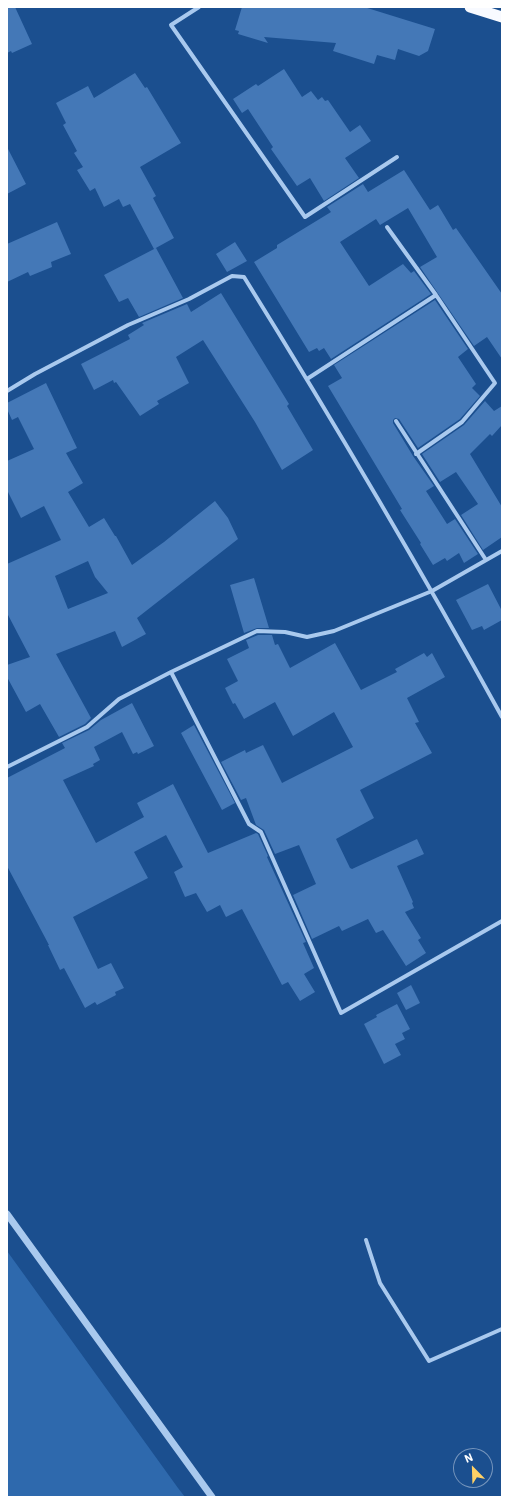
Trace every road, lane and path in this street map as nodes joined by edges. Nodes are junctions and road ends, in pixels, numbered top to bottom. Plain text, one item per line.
1 (199, 7) edge
2 (470, 7) edge
3 (502, 17) edge
4 (397, 157) dead end
5 (387, 227) dead end
6 (436, 295) junction
7 (307, 379) junction
8 (7, 391) edge
9 (396, 421) dead end
10 (416, 454) junction
11 (502, 551) edge
12 (486, 560) junction
13 (432, 592) junction
14 (171, 672) junction
15 (502, 717) edge
16 (7, 767) edge
17 (502, 921) edge
18 (7, 1214) edge
19 (366, 1240) dead end
20 (502, 1329) edge
21 (212, 1497) edge

1 - 4 street
2 - 3 highway
5 - 6 street
6 - 7 street
6 - 10 street
7 - 8 street
7 - 13 street
9 - 10 street
10 - 12 street
11 - 12 street
12 - 13 street
13 - 14 street
13 - 15 street
14 - 16 street
14 - 17 street
18 - 21 street
19 - 20 street

